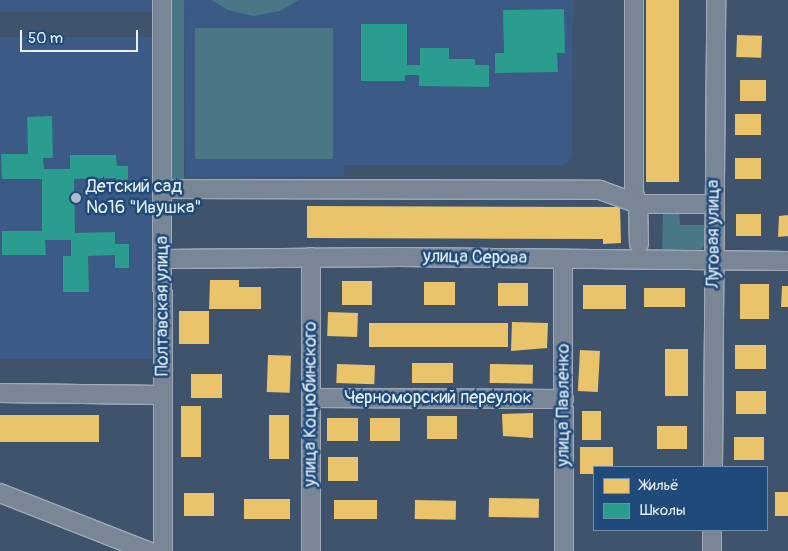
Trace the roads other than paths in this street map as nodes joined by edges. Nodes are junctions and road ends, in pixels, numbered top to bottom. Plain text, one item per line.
1 (162, 0) edge
2 (634, 0) edge
3 (716, 0) edge
4 (162, 189) junction
5 (638, 204) junction
6 (714, 204) junction
7 (639, 244) dead end
8 (311, 258) junction
9 (163, 259) junction
10 (563, 259) junction
11 (714, 261) junction
12 (788, 261) edge
13 (0, 393) edge
14 (163, 395) junction
15 (312, 398) junction
16 (564, 399) junction
17 (713, 466) edge
18 (0, 493) edge
19 (712, 531) edge
20 (130, 548) edge
21 (148, 551) edge
22 (163, 551) edge
23 (311, 551) edge
24 (564, 551) edge
25 (712, 551) edge

1 - 4 street, Полтавская улица
2 - 5 street
3 - 6 street, Луговая улица
4 - 5 street
4 - 9 street, Полтавская улица
5 - 6 street
5 - 7 street
6 - 11 street, Луговая улица
8 - 9 street, улица Серова
8 - 10 street, улица Серова
8 - 15 street, улица Коцюбинского
9 - 14 street, Полтавская улица
10 - 11 street, улица Серова
10 - 16 street, улица Павленко
11 - 12 street, улица Серова
11 - 17 street, Луговая улица
13 - 14 street
14 - 22 street, Полтавская улица
15 - 16 street, Черноморский переулок
15 - 23 street, улица Коцюбинского
16 - 24 street, улица Павленко
18 - 20 street
19 - 25 street
20 - 21 street

